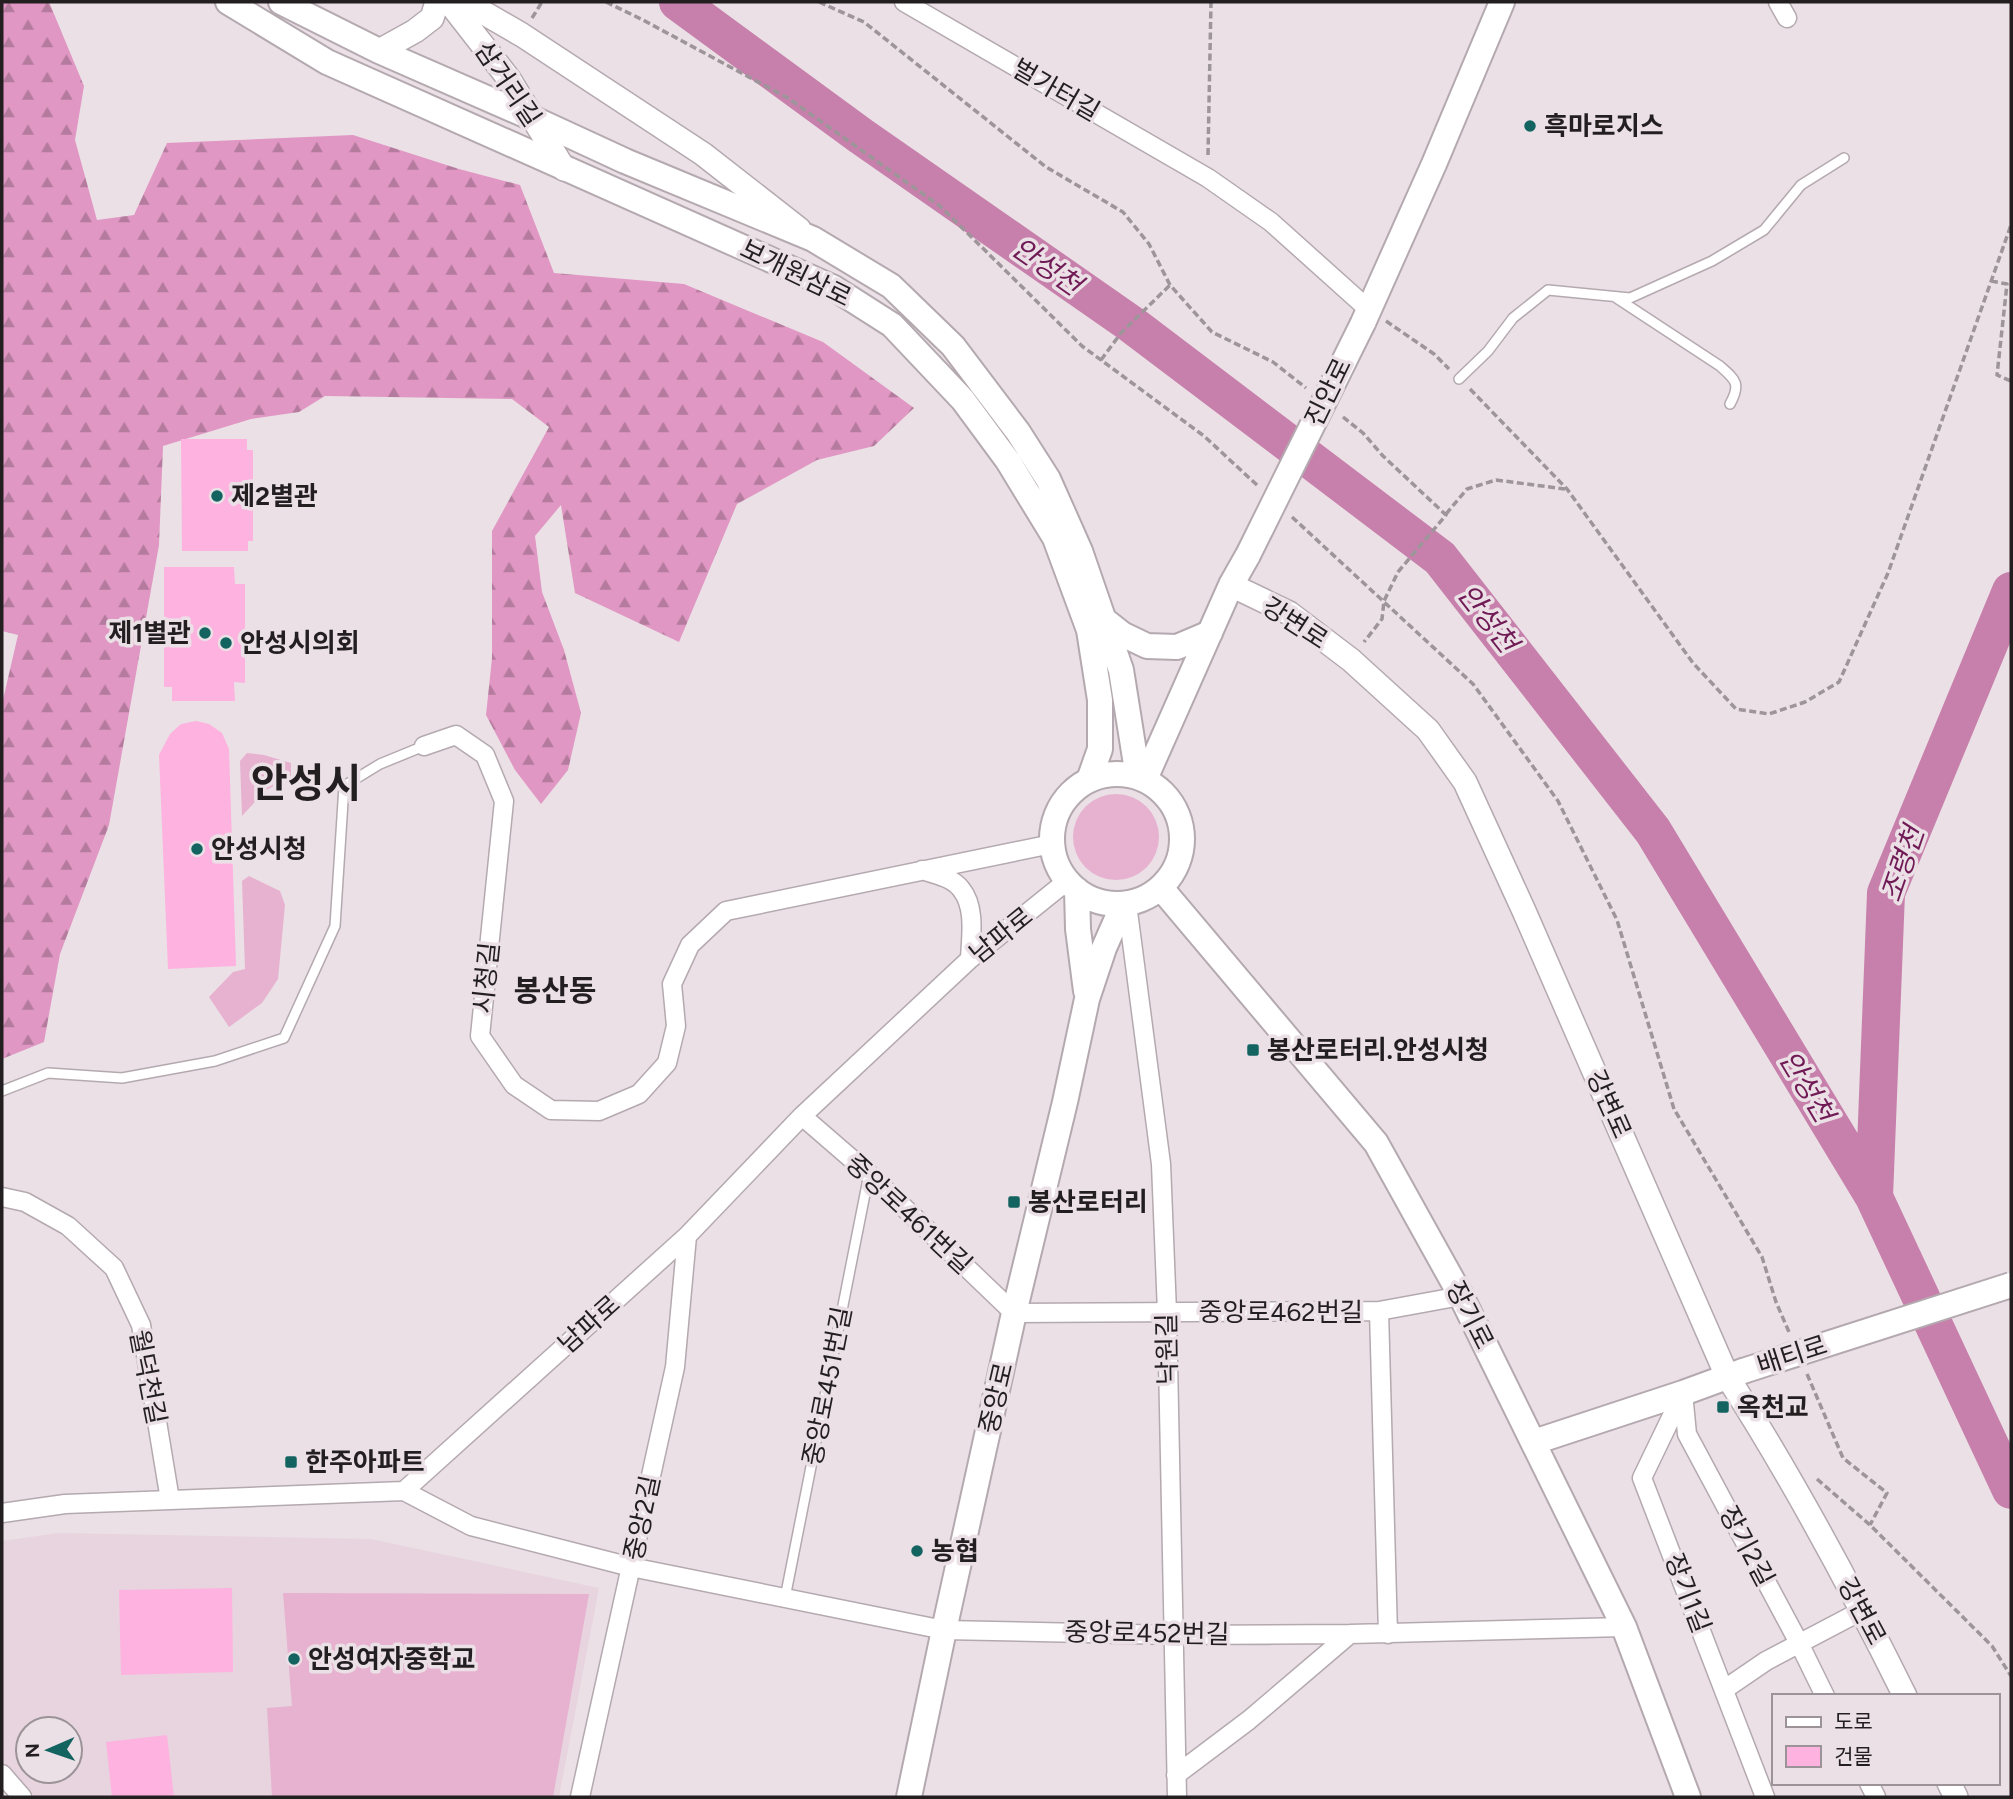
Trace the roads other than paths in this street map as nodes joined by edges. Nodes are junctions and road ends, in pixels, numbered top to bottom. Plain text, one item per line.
1 (228, 2) edge
2 (281, 2) edge
3 (437, 2) edge
4 (449, 2) edge
5 (465, 2) edge
6 (904, 2) edge
7 (1502, 2) edge
8 (1778, 2) edge
9 (1787, 18) dead end
10 (379, 51) junction
11 (532, 118) junction
12 (1844, 158) dead end
13 (564, 169) junction
14 (813, 239) junction
15 (1613, 296) junction
16 (1366, 316) junction
17 (1459, 379) road end
18 (1730, 404) dead end
19 (1231, 585) junction
20 (1103, 620) junction
21 (1210, 633) junction
22 (424, 746) joint
23 (1142, 778) junction
24 (1089, 780) junction
25 (1052, 844) junction
26 (922, 870) junction
27 (1072, 886) junction
28 (1161, 888) junction
29 (1125, 905) junction
30 (970, 959) junction
31 (1087, 999) junction
32 (2, 1091) edge
33 (802, 1116) junction
34 (869, 1174) junction
35 (2, 1197) edge
36 (687, 1236) junction
37 (2011, 1285) edge
38 (1461, 1296) junction
39 (1380, 1311) junction
40 (1167, 1312) junction
41 (1014, 1313) junction
42 (1735, 1374) junction
43 (1683, 1393) junction
44 (1534, 1442) junction
45 (404, 1491) junction
46 (170, 1500) junction
47 (2, 1513) edge
48 (631, 1567) junction
49 (785, 1598) junction
50 (1863, 1610) junction
51 (1624, 1627) junction
52 (944, 1630) junction
53 (1350, 1634) junction
54 (1388, 1634) junction
55 (1174, 1635) junction
56 (1799, 1643) junction
57 (1725, 1689) junction
58 (1824, 1694) edge
59 (1904, 1694) edge
60 (2, 1774) edge
61 (1176, 1775) junction
62 (22, 1797) edge
63 (580, 1797) edge
64 (909, 1797) edge
65 (1177, 1797) edge
66 (1688, 1797) edge
67 (1765, 1797) edge

1 - 13 main road, 보개원삼로
2 - 10 main road, 보개원삼로
3 - 10 street
4 - 11 street, 삼거리길
5 - 14 street
6 - 16 street, 벌가터길
7 - 16 main road, 진안로
8 - 9 street
10 - 11 main road, 보개원삼로
11 - 13 street, 삼거리길
11 - 14 main road, 보개원삼로
12 - 15 lane
13 - 24 main road, 보개원삼로
14 - 20 main road, 보개원삼로
15 - 17 lane
15 - 18 lane
16 - 19 main road, 진안로, bridge
19 - 21 main road, 진안로
19 - 42 street, 강변로
20 - 21 main road
20 - 23 main road, 보개원삼로
21 - 23 main road, 진안로
22 - 26 street, 시청길
22 - 32 lane
23 - 24 main road
23 - 28 main road
24 - 25 main road
25 - 26 street, 시청길
25 - 27 main road
26 - 30 street
27 - 29 main road
27 - 30 street, 남파로
27 - 31 main road, 중앙로
28 - 29 main road
28 - 38 main road, 장기로
29 - 31 main road, 중앙로
29 - 40 street, 낙원길
30 - 33 street, 남파로
31 - 41 main road, 중앙로
33 - 34 street, 중앙로461번길
33 - 36 street, 남파로
34 - 41 street, 중앙로461번길
34 - 49 lane, 중앙로451번길
35 - 46 street, 월덕천길
36 - 45 street, 남파로
36 - 48 street, 중앙2길
37 - 42 main road, 배티로, bridge
38 - 39 street, 중앙로462번길
38 - 44 main road, 장기로
39 - 40 street, 중앙로462번길
39 - 54 street
40 - 41 street, 중앙로462번길
40 - 55 street, 낙원길
41 - 52 main road, 중앙로
42 - 43 main road, 배티로
42 - 50 street, 강변로
43 - 44 main road, 배티로
43 - 56 street, 장기2길
43 - 57 street, 장기1길
44 - 51 main road, 장기로
45 - 46 street
45 - 48 street
46 - 47 street
48 - 49 street
48 - 63 street, 중앙2길
49 - 52 street
50 - 56 street
50 - 59 street, 강변로
51 - 54 street, 중앙로452번길
51 - 66 main road, 장기로
52 - 55 street, 중앙로452번길
52 - 64 main road, 중앙로
53 - 54 street, 중앙로452번길
53 - 55 street, 중앙로452번길
53 - 61 street
55 - 61 street, 낙원길
56 - 57 street
56 - 58 street, 장기2길
57 - 67 street, 장기1길
60 - 62 street
61 - 65 street, 낙원길

